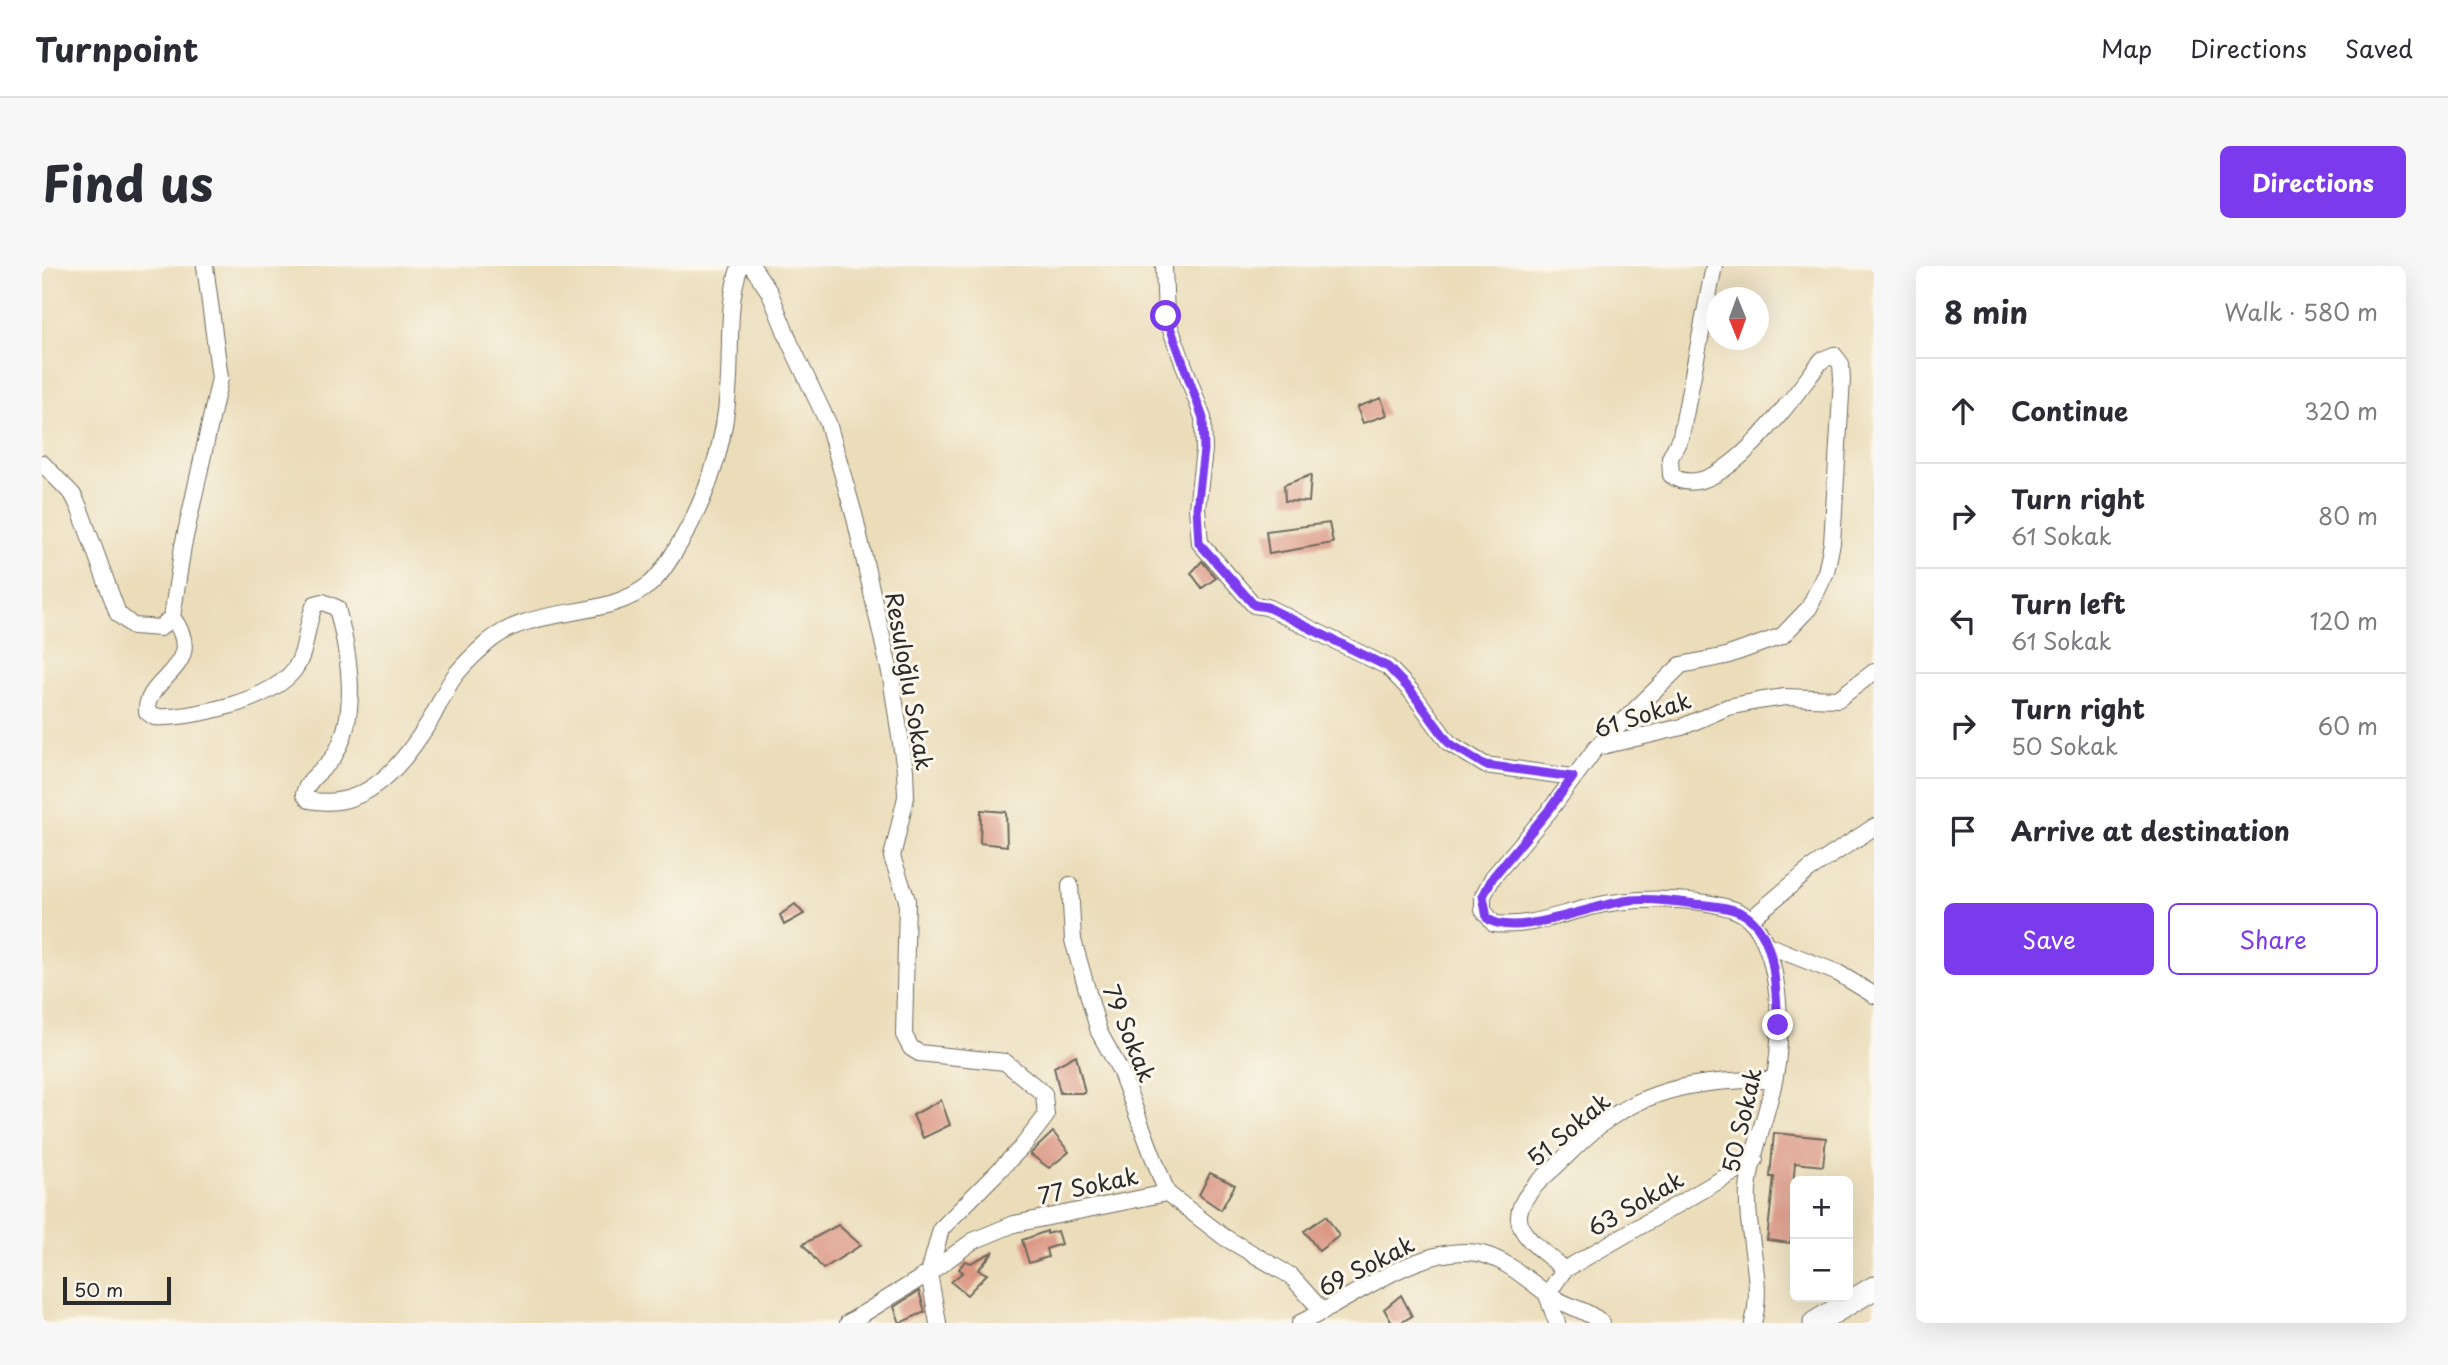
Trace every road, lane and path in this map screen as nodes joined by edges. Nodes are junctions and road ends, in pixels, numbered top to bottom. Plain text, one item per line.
1 (205, 266) edge
2 (740, 266) edge
3 (752, 266) edge
4 (1164, 266) edge
5 (1714, 266) edge
6 (42, 463) edge
7 (172, 617) junction
8 (1874, 672) edge
9 (1596, 748) junction
10 (1573, 777) junction
11 (1874, 827) edge
12 (1070, 885) dead end
13 (1751, 919) junction
14 (1767, 945) junction
15 (1874, 995) edge
16 (1774, 1080) junction
17 (1755, 1160) junction
18 (1167, 1193) junction
19 (1564, 1270) junction
20 (929, 1273) junction
21 (1874, 1289) edge
22 (1547, 1295) junction
23 (1323, 1312) junction
24 (848, 1323) edge
25 (939, 1323) edge
26 (1300, 1323) edge
27 (1557, 1323) edge
28 (1602, 1323) edge
29 (1753, 1323) edge
30 (1815, 1323) edge

1 - 7 street
2 - 7 street
3 - 20 street, Resuloğlu Sokak
4 - 10 street
5 - 9 street
6 - 7 street
8 - 9 street, 61 Sokak
9 - 10 street, 61 Sokak
10 - 13 street, 61 Sokak
11 - 13 street
12 - 18 street, 79 Sokak
13 - 14 street, 50 Sokak
14 - 15 street
14 - 16 street, 50 Sokak
16 - 17 street, 50 Sokak
16 - 19 street, 51 Sokak
17 - 19 street, 63 Sokak
17 - 29 street, 50 Sokak
18 - 20 street, 77 Sokak
18 - 23 street, 77 Sokak
19 - 22 street, 63 Sokak
20 - 24 street, 77 Sokak
20 - 25 street
21 - 30 highway
22 - 23 street, 69 Sokak
22 - 27 street
22 - 28 street, 69 Sokak
23 - 26 street, 69 Sokak

